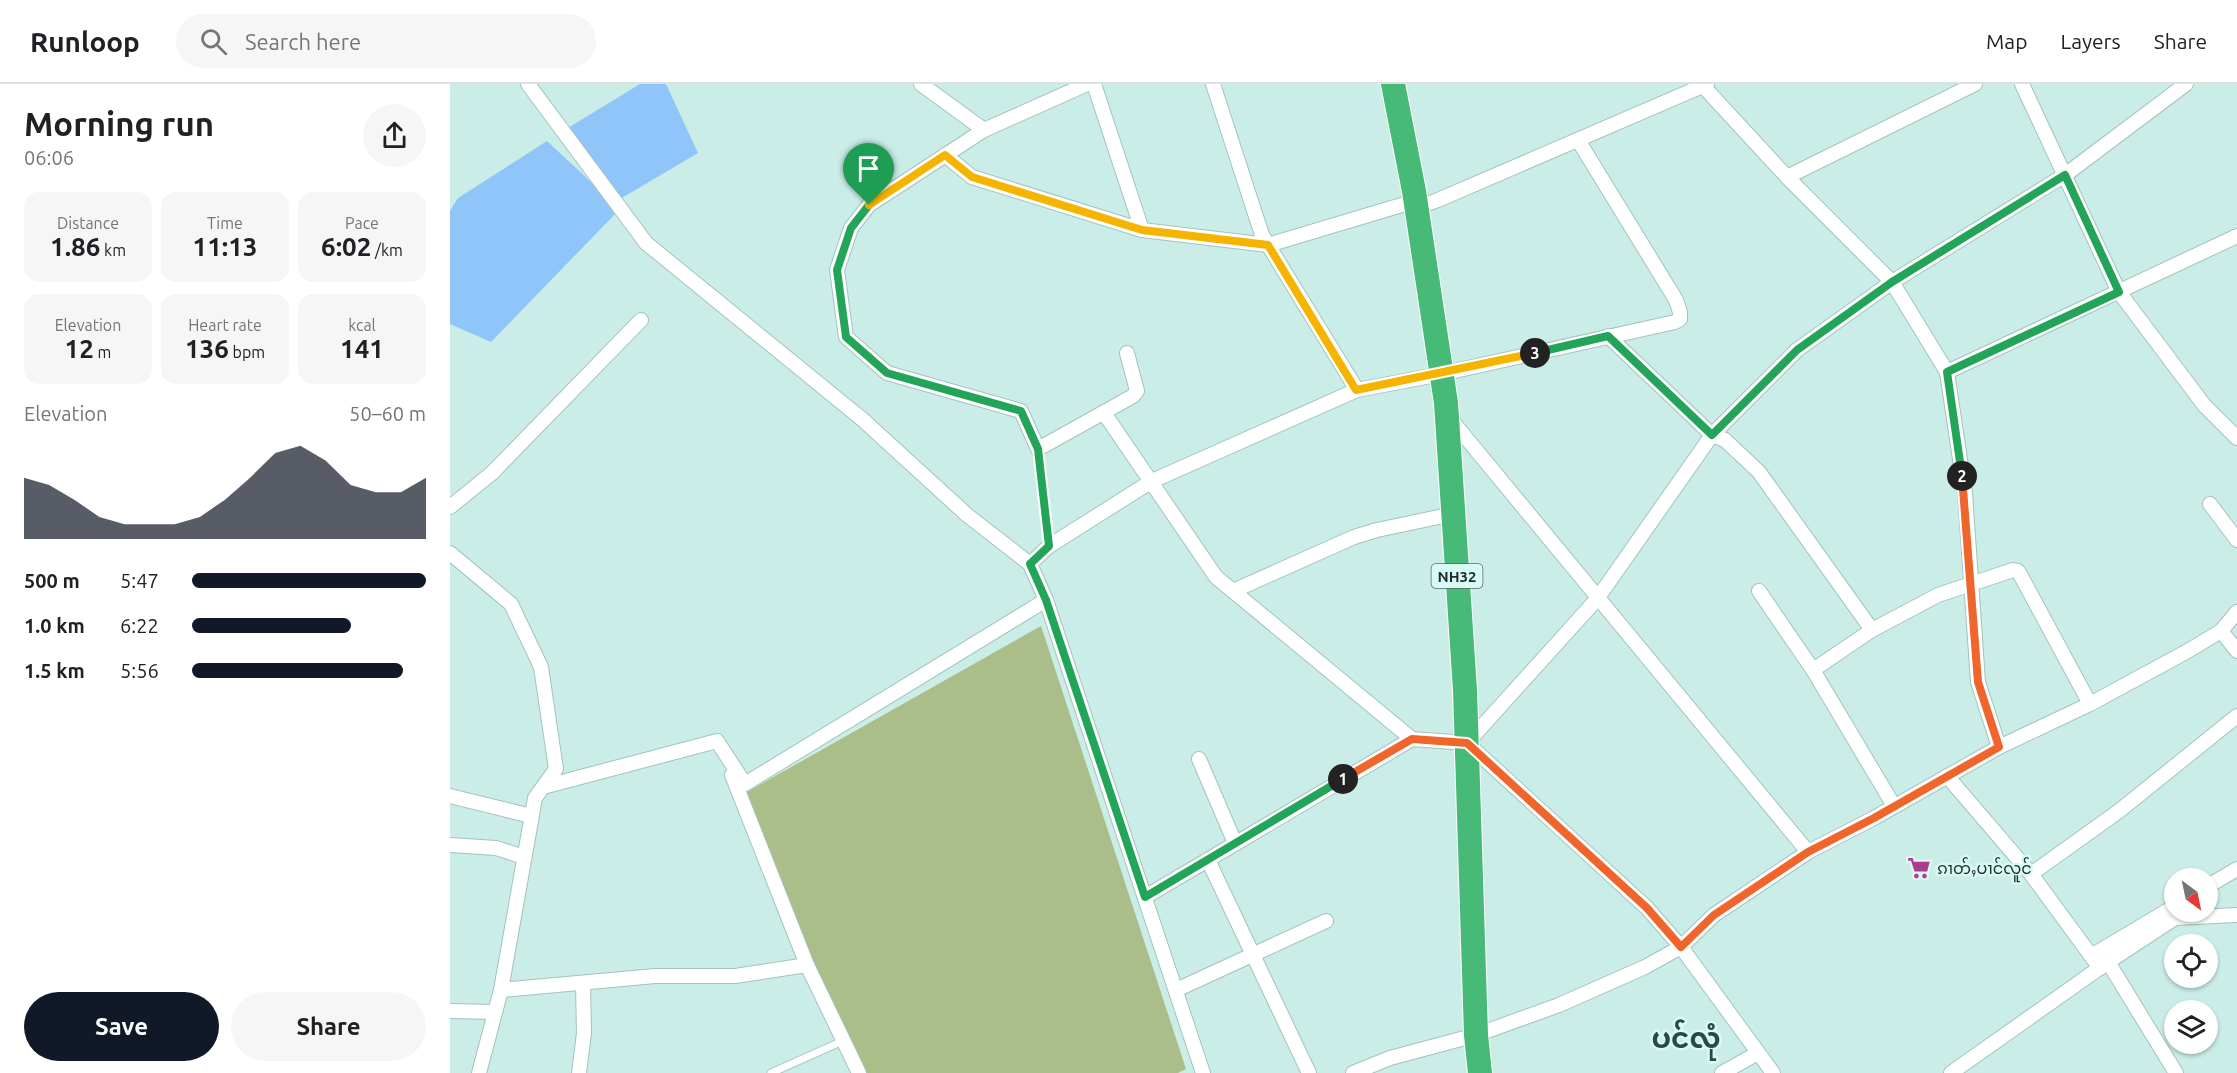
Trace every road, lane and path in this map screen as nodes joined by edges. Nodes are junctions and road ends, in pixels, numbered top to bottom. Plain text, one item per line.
1 (528, 84) edge
2 (921, 84) edge
3 (1087, 84) edge
4 (1094, 84) edge
5 (1214, 84) edge
6 (1393, 84) edge
7 (1975, 84) edge
8 (2022, 84) edge
9 (2186, 84) edge
10 (1705, 85) edge
11 (984, 130) junction
12 (1578, 140) junction
13 (945, 155) junction
14 (2065, 175) junction
15 (1787, 177) junction
16 (1416, 205) junction
17 (1142, 230) junction
18 (2237, 236) edge
19 (1268, 245) junction
20 (1892, 282) junction
21 (2119, 292) junction
22 (641, 320) dead end
23 (1608, 336) junction
24 (1127, 353) dead end
25 (1947, 372) junction
26 (1441, 374) junction
27 (1356, 390) junction
28 (1104, 413) junction
29 (1446, 414) junction
30 (1712, 435) junction
31 (2237, 438) edge
32 (1038, 449) junction
33 (1152, 481) junction
34 (2210, 504) dead end
35 (450, 507) edge
36 (1453, 514) junction
37 (2237, 540) edge
38 (1049, 546) junction
39 (450, 553) edge
40 (1030, 564) junction
41 (1971, 585) junction
42 (1233, 591) junction
43 (1759, 591) dead end
44 (1597, 599) junction
45 (1046, 600) junction
46 (2237, 612) edge
47 (1872, 630) junction
48 (2222, 631) junction
49 (2237, 651) edge
50 (1813, 670) junction
51 (2090, 704) junction
52 (2237, 716) edge
53 (1412, 739) junction
54 (1467, 743) junction
55 (1999, 747) junction
56 (722, 749) junction
57 (1199, 759) dead end
58 (1947, 776) junction
59 (543, 787) junction
60 (450, 796) edge
61 (1894, 806) junction
62 (531, 816) junction
63 (1235, 843) junction
64 (450, 845) edge
65 (1808, 852) junction
66 (524, 857) junction
67 (1208, 860) junction
68 (2237, 869) edge
69 (2031, 874) junction
70 (2218, 880) edge
71 (1145, 897) junction
72 (2164, 913) edge
73 (2237, 915) edge
74 (1326, 921) dead end
75 (1681, 947) junction
76 (1252, 955) junction
77 (2091, 956) junction
78 (807, 965) junction
79 (2104, 965) junction
80 (583, 982) junction
81 (501, 990) junction
82 (1176, 990) junction
83 (450, 1011) edge
84 (495, 1012) junction
85 (1476, 1035) junction
86 (845, 1040) junction
87 (1758, 1053) junction
88 (479, 1073) edge
89 (579, 1073) edge
90 (771, 1073) edge
91 (860, 1073) edge
92 (1203, 1073) edge
93 (1309, 1073) edge
94 (1353, 1073) edge
95 (1480, 1073) edge
96 (1722, 1073) edge
97 (1773, 1073) edge
98 (1951, 1073) edge
99 (2176, 1073) edge

1 - 40 street
2 - 11 street
3 - 11 street
4 - 17 street
5 - 19 street
6 - 16 highway, NH32
7 - 15 street
8 - 14 street
9 - 14 street
10 - 12 street
10 - 15 street
11 - 13 street
12 - 16 street
12 - 23 street
13 - 17 street
13 - 32 street
14 - 20 street
14 - 21 street
15 - 20 street
16 - 19 street
16 - 26 highway, NH32
17 - 19 street
18 - 21 street
19 - 27 street
20 - 25 street
20 - 30 street
21 - 25 street
21 - 31 street
22 - 35 street
23 - 26 street
23 - 30 street
24 - 28 street
25 - 41 street
26 - 27 street
26 - 29 highway, NH32
27 - 33 street
28 - 32 street
28 - 33 street
29 - 36 highway, NH32
29 - 44 street
30 - 44 street
30 - 47 street
32 - 38 lane
33 - 38 street
33 - 42 street
34 - 37 street
36 - 42 street
36 - 54 highway, NH32
38 - 40 street
39 - 59 street
40 - 45 street
41 - 47 street
41 - 51 street
41 - 55 street
42 - 53 street
43 - 50 street
44 - 54 street
44 - 65 street
45 - 56 street
45 - 71 street
46 - 48 street
47 - 50 street
48 - 49 street
48 - 51 street
50 - 61 street
51 - 55 street
52 - 69 street
53 - 54 street
53 - 63 street
54 - 75 street
54 - 85 highway, NH32
55 - 58 street
56 - 59 street
56 - 78 street
57 - 63 street
58 - 61 street
58 - 69 street
59 - 62 street
60 - 62 street
61 - 65 street
62 - 66 street
63 - 67 street
64 - 66 street
65 - 75 street
66 - 81 street
67 - 71 street
67 - 76 street
68 - 70 street
69 - 77 street
71 - 82 street
72 - 77 street
73 - 79 street
74 - 76 street
75 - 85 street
75 - 87 street
76 - 82 street
76 - 93 street
77 - 79 street
78 - 80 street
78 - 86 street
79 - 98 street
79 - 99 street
80 - 81 street
80 - 89 street
81 - 84 street
82 - 92 street
83 - 84 street
84 - 88 street
85 - 94 street
85 - 95 highway, NH32
86 - 90 lane
86 - 91 street
87 - 96 street
87 - 97 street

